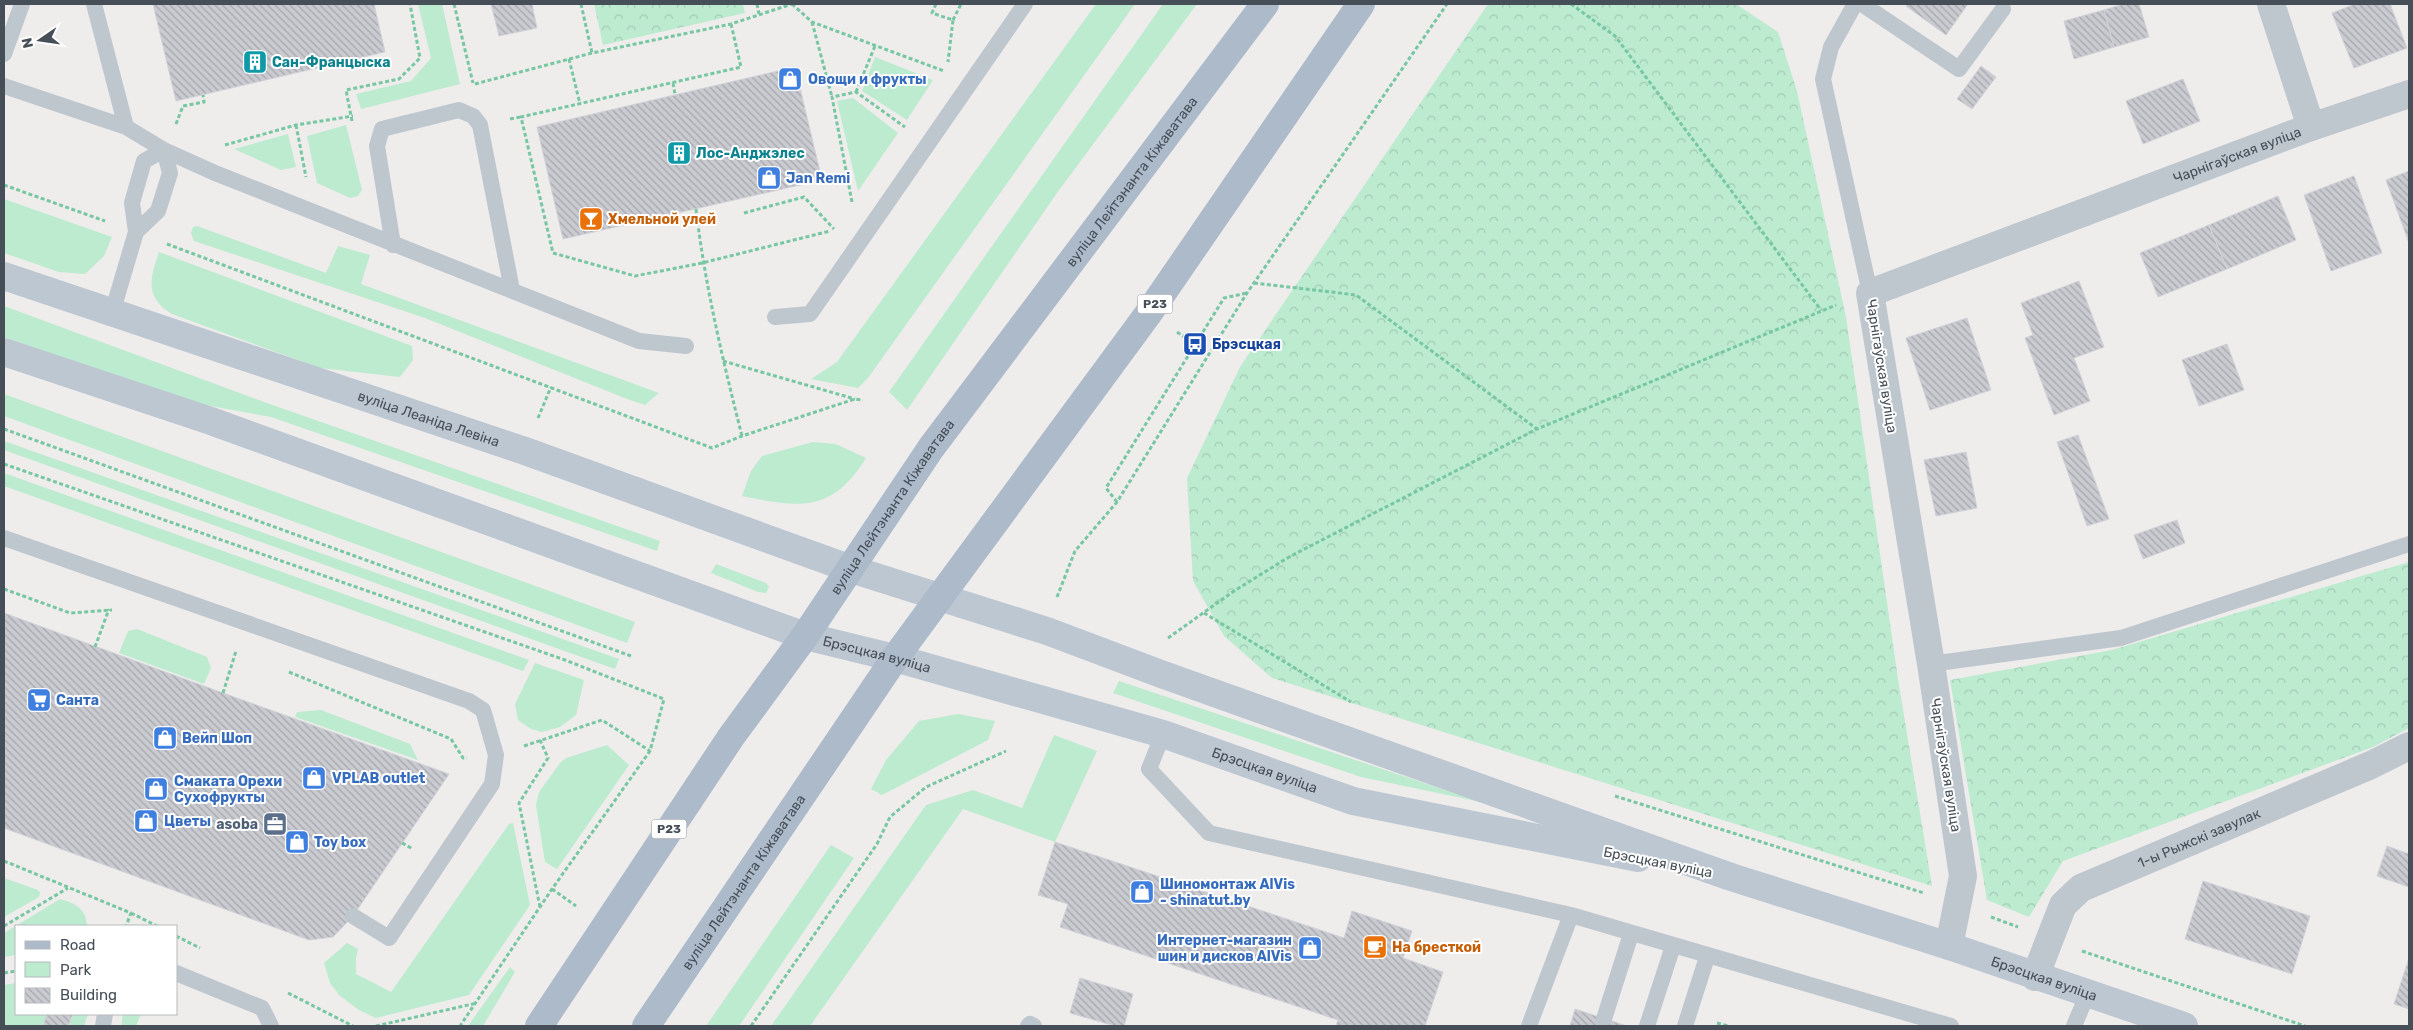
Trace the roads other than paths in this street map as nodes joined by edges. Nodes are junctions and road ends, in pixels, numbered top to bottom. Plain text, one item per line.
1 (22, 4) edge
2 (94, 4) edge
3 (1025, 4) edge
4 (1265, 4) edge
5 (1361, 4) edge
6 (1855, 4) edge
7 (1862, 4) edge
8 (2271, 4) edge
9 (2003, 9) dead end
10 (4, 54) edge
11 (4, 86) edge
12 (2409, 94) edge
13 (126, 127) junction
14 (2312, 127) junction
15 (164, 150) junction
16 (136, 232) junction
17 (393, 245) junction
18 (4, 276) edge
19 (512, 290) junction
20 (1870, 294) junction
21 (112, 313) junction
22 (775, 317) dead end
23 (686, 346) dead end
24 (4, 352) edge
25 (4, 538) edge
26 (2409, 544) edge
27 (851, 569) junction
28 (939, 597) junction
29 (805, 636) junction
30 (895, 658) junction
31 (1931, 664) junction
32 (1163, 734) junction
33 (2409, 746) edge
34 (1731, 877) junction
35 (1571, 915) junction
36 (353, 916) dead end
37 (1631, 934) junction
38 (1673, 946) junction
39 (1949, 946) junction
40 (1707, 957) junction
41 (178, 974) edge
42 (2035, 976) junction
43 (2087, 995) junction
44 (1604, 1019) dead end
45 (271, 1026) edge
46 (539, 1026) edge
47 (646, 1026) edge
48 (1028, 1026) edge
49 (1034, 1026) edge
50 (1529, 1026) edge
51 (1647, 1026) edge
52 (1685, 1026) edge
53 (1951, 1026) edge
54 (2074, 1026) edge
55 (2184, 1026) edge

1 - 10 lane
2 - 13 lane
3 - 22 lane
4 - 27 main road, вуліца Лейтэнанта Кіжаватава / Р23
5 - 28 main road, вуліца Лейтэнанта Кіжаватава / Р23
6 - 20 lane
7 - 9 lane
8 - 14 street
11 - 13 lane
12 - 14 street, Чарнігаўская вуліца
13 - 15 lane
14 - 20 street, Чарнігаўская вуліца
15 - 16 lane
15 - 16 lane
15 - 17 lane
16 - 21 lane
17 - 19 lane
17 - 19 lane
18 - 21 street, вуліца Леаніда Левіна
19 - 23 lane
20 - 31 street, Чарнігаўская вуліца
21 - 27 street, вуліца Леаніда Левіна
24 - 29 street
25 - 36 lane
26 - 31 lane
27 - 28 street, Брэсцкая вуліца
27 - 29 main road, вуліца Лейтэнанта Кіжаватава / Р23
28 - 30 main road, вуліца Лейтэнанта Кіжаватава / Р23
28 - 34 street, Брэсцкая вуліца
29 - 30 street, Брэсцкая вуліца
29 - 46 main road, вуліца Лейтэнанта Кіжаватава / Р23
30 - 32 street, Брэсцкая вуліца
30 - 47 main road, вуліца Лейтэнанта Кіжаватава / Р23
31 - 39 street, Чарнігаўская вуліца
32 - 34 street, Брэсцкая вуліца
32 - 35 lane
33 - 42 street, 1-ы Рыжскі завулак
34 - 39 street, Брэсцкая вуліца
35 - 37 lane
35 - 50 lane
37 - 38 lane
37 - 44 lane
38 - 40 lane
38 - 51 lane
39 - 42 street, Брэсцкая вуліца
40 - 52 lane
40 - 53 lane
41 - 45 lane
42 - 43 street, Брэсцкая вуліца
43 - 54 lane
43 - 55 street, Брэсцкая вуліца
48 - 49 lane

